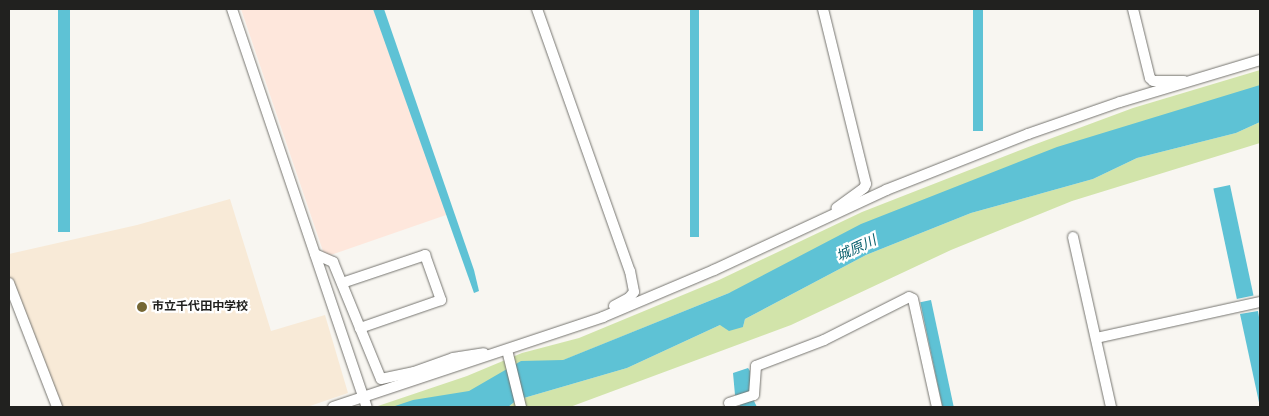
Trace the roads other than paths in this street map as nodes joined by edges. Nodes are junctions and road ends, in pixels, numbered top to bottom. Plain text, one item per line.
1 (232, 9) edge
2 (537, 9) edge
3 (823, 9) edge
4 (1133, 9) edge
5 (1260, 60) edge
6 (1189, 82) junction
7 (828, 216) junction
8 (1073, 237) dead end
9 (315, 254) junction
10 (9, 283) edge
11 (342, 283) junction
12 (1260, 302) edge
13 (603, 317) junction
14 (360, 328) junction
15 (1096, 338) junction
16 (508, 350) junction
17 (492, 354) junction
18 (364, 397) junction
19 (729, 403) dead end
20 (57, 407) edge
21 (333, 407) edge
22 (367, 407) edge
23 (521, 407) edge
24 (937, 407) edge
25 (1111, 407) edge

1 - 9 street
2 - 13 street
3 - 7 street
4 - 6 street
5 - 6 street
6 - 7 street
7 - 13 street
8 - 15 street
9 - 11 street
9 - 18 street
10 - 20 street
11 - 14 street
11 - 14 street
12 - 15 street
13 - 16 street
14 - 17 street
15 - 25 street
16 - 17 street
16 - 23 street
17 - 18 street
18 - 21 street
18 - 22 street
19 - 24 street

